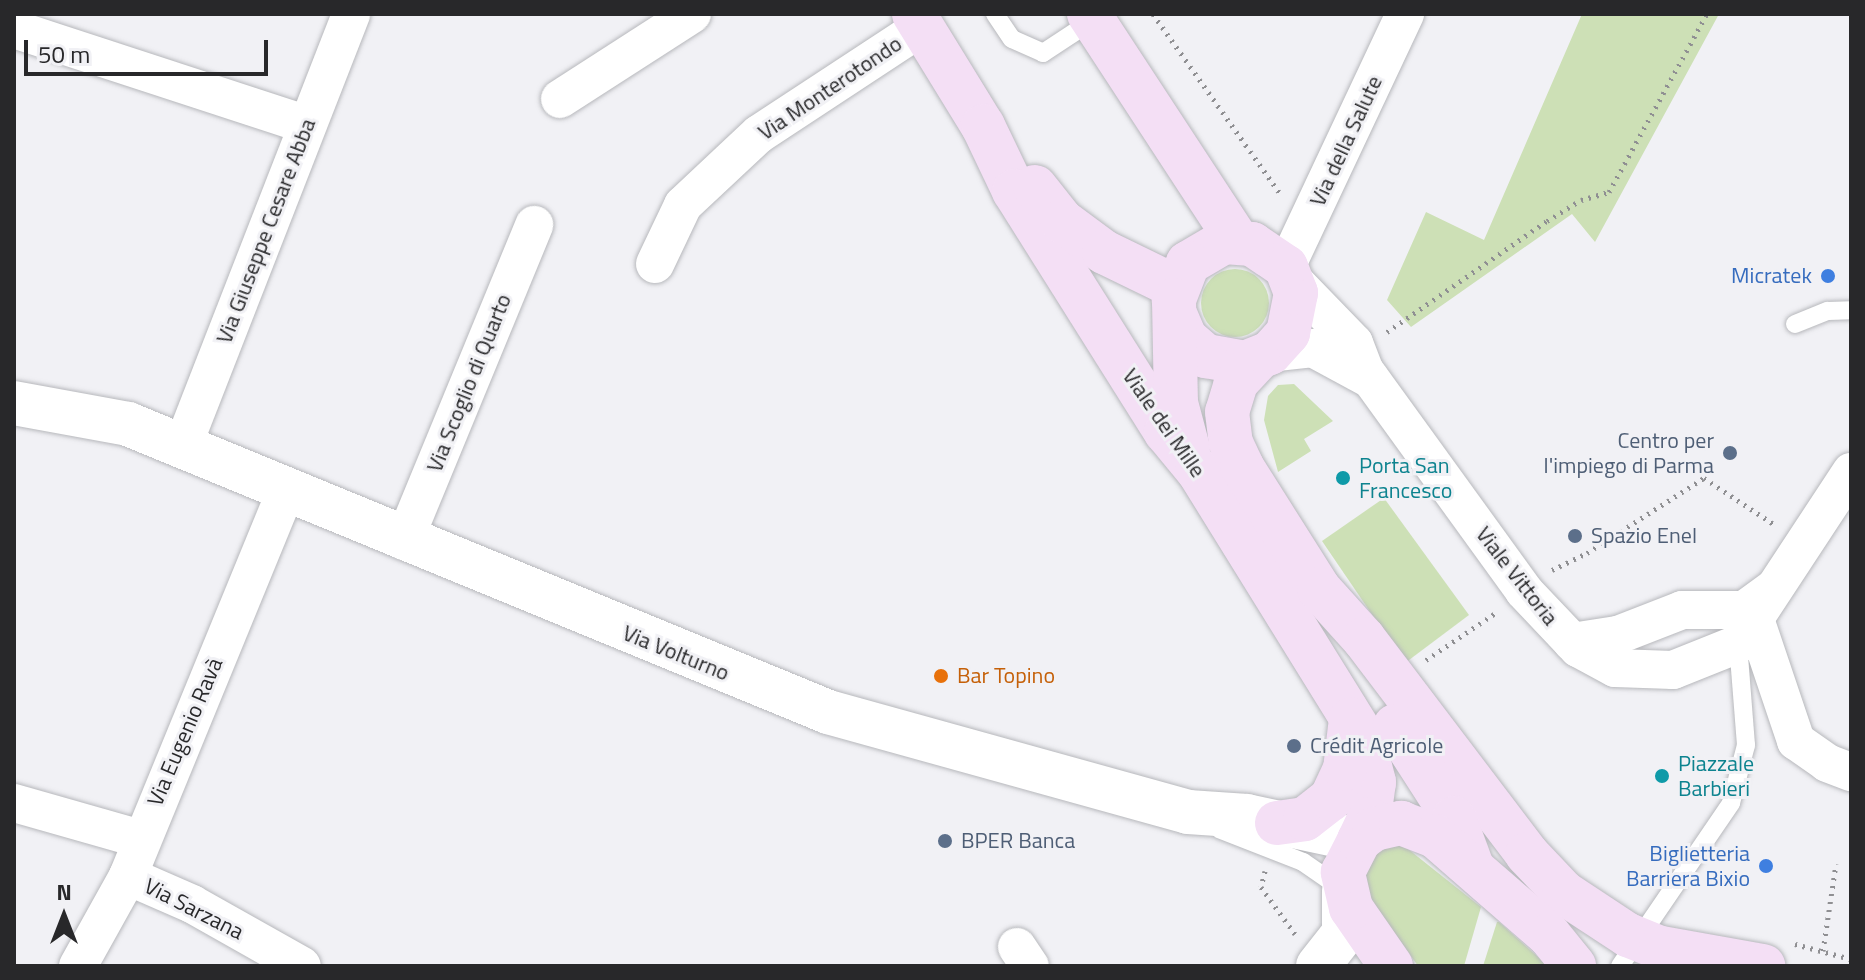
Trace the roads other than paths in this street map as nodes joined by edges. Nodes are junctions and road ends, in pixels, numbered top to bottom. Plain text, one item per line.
1 (351, 14) edge
2 (692, 14) edge
3 (995, 14) edge
4 (1405, 14) edge
5 (1091, 17) edge
6 (918, 21) edge
7 (14, 29) edge
8 (74, 30) edge
9 (560, 99) dead end
10 (978, 118) junction
11 (307, 125) junction
12 (534, 225) dead end
13 (1238, 242) junction
14 (655, 264) dead end
15 (1289, 273) junction
16 (1175, 300) junction
17 (1851, 310) edge
18 (1795, 324) dead end
19 (1264, 356) junction
20 (1372, 381) junction
21 (14, 403) edge
22 (182, 448) junction
23 (1199, 472) junction
24 (1851, 472) edge
25 (285, 493) junction
26 (404, 541) junction
27 (1314, 582) junction
28 (1778, 585) junction
29 (1747, 631) junction
30 (1572, 642) junction
31 (1349, 713) junction
32 (1851, 772) edge
33 (14, 803) edge
34 (1188, 812) junction
35 (1277, 823) junction
36 (140, 839) junction
37 (1359, 840) junction
38 (128, 876) junction
39 (1483, 878) junction
40 (1344, 891) junction
41 (1629, 953) edge
42 (1572, 958) edge
43 (78, 966) edge
44 (302, 966) edge
45 (1318, 966) edge
46 (1391, 966) edge
47 (1763, 966) edge

1 - 11 street, Via Giuseppe Cesare Abba
2 - 9 street
3 - 5 lane
4 - 15 street, Via della Salute
5 - 13 main road
6 - 10 main road, Viale dei Mille
6 - 14 street, Via Monterotondo
7 - 8 street
8 - 11 street
10 - 16 main road
10 - 23 main road, Viale dei Mille
11 - 22 street, Via Giuseppe Cesare Abba
12 - 26 street, Via Scoglio di Quarto
13 - 15 main road
13 - 16 main road
15 - 19 main road
15 - 20 street, Viale Vittoria
16 - 19 main road
16 - 23 main road
17 - 18 lane
19 - 20 street, Viale Vittoria
19 - 27 main road
20 - 30 street, Viale Vittoria
21 - 22 street, Via Volturno
22 - 25 street, Via Volturno
23 - 31 main road, Viale dei Mille
24 - 28 street
25 - 26 street, Via Volturno
25 - 36 street, Via Eugenio Ravà
26 - 34 street, Via Volturno
27 - 39 main road
27 - 41 main road
28 - 29 street
28 - 30 street
29 - 30 street, Viale Vittoria
29 - 32 street
29 - 41 lane
31 - 35 main road
31 - 37 main road, Viale dei Mille
33 - 36 street
34 - 35 street, Via Volturno
34 - 40 lane
35 - 37 street, Via Volturno
36 - 38 street, Via Eugenio Ravà
37 - 39 main road
37 - 40 main road
38 - 43 street, Via Eugenio Ravà
38 - 44 street, Via Sarzana
39 - 42 main road
40 - 45 street
40 - 46 main road
41 - 47 main road

